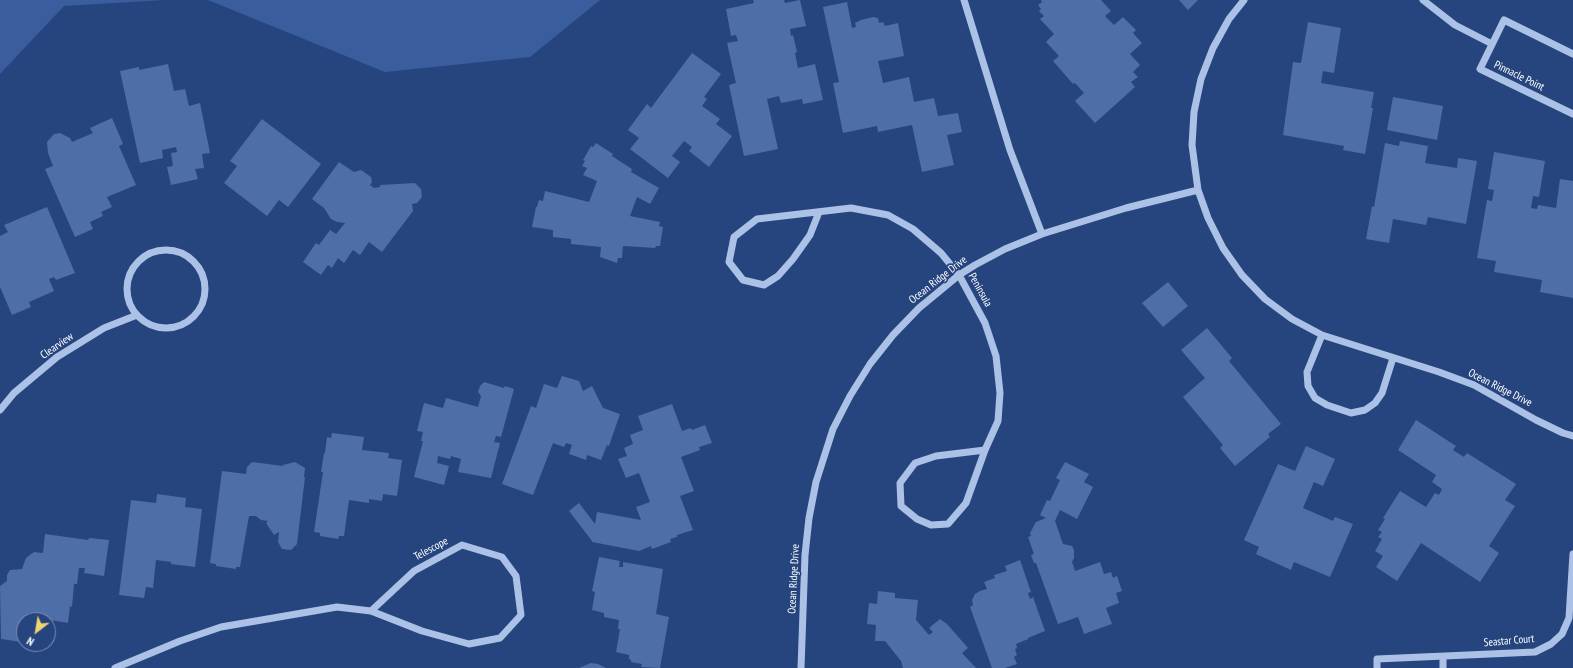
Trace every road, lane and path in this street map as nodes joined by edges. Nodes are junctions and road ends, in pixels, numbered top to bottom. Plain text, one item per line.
1 (964, 0) edge
2 (1244, 0) edge
3 (1423, 0) edge
4 (1492, 44) junction
5 (1573, 54) edge
6 (1573, 114) edge
7 (1198, 190) junction
8 (819, 212) junction
9 (1042, 234) junction
10 (959, 276) junction
11 (137, 315) junction
12 (1322, 335) junction
13 (1393, 358) junction
14 (0, 410) edge
15 (1573, 436) edge
16 (985, 450) junction
17 (1573, 554) edge
18 (370, 611) junction
19 (1443, 656) junction
20 (116, 668) edge
21 (801, 668) edge
22 (1377, 668) edge
23 (1444, 668) edge

1 - 9 street
2 - 7 street
3 - 4 street, Pinnacle Point
4 - 5 street, Pinnacle Point
4 - 6 street, Pinnacle Point
7 - 9 street, Ocean Ridge Drive
7 - 12 street, Ocean Ridge Drive
8 - 8 street, Peninsula
8 - 10 street, Peninsula
9 - 10 street, Ocean Ridge Drive
10 - 16 street, Peninsula
10 - 21 street, Ocean Ridge Drive
11 - 11 street
11 - 14 street, Clearview
12 - 13 street, Ocean Ridge Drive
12 - 13 street
13 - 15 street, Ocean Ridge Drive
16 - 16 street, Peninsula
17 - 19 street, Seastar Court
18 - 18 street, Telescope
18 - 20 street, Telescope
19 - 22 street, Seastar Court
19 - 23 street

